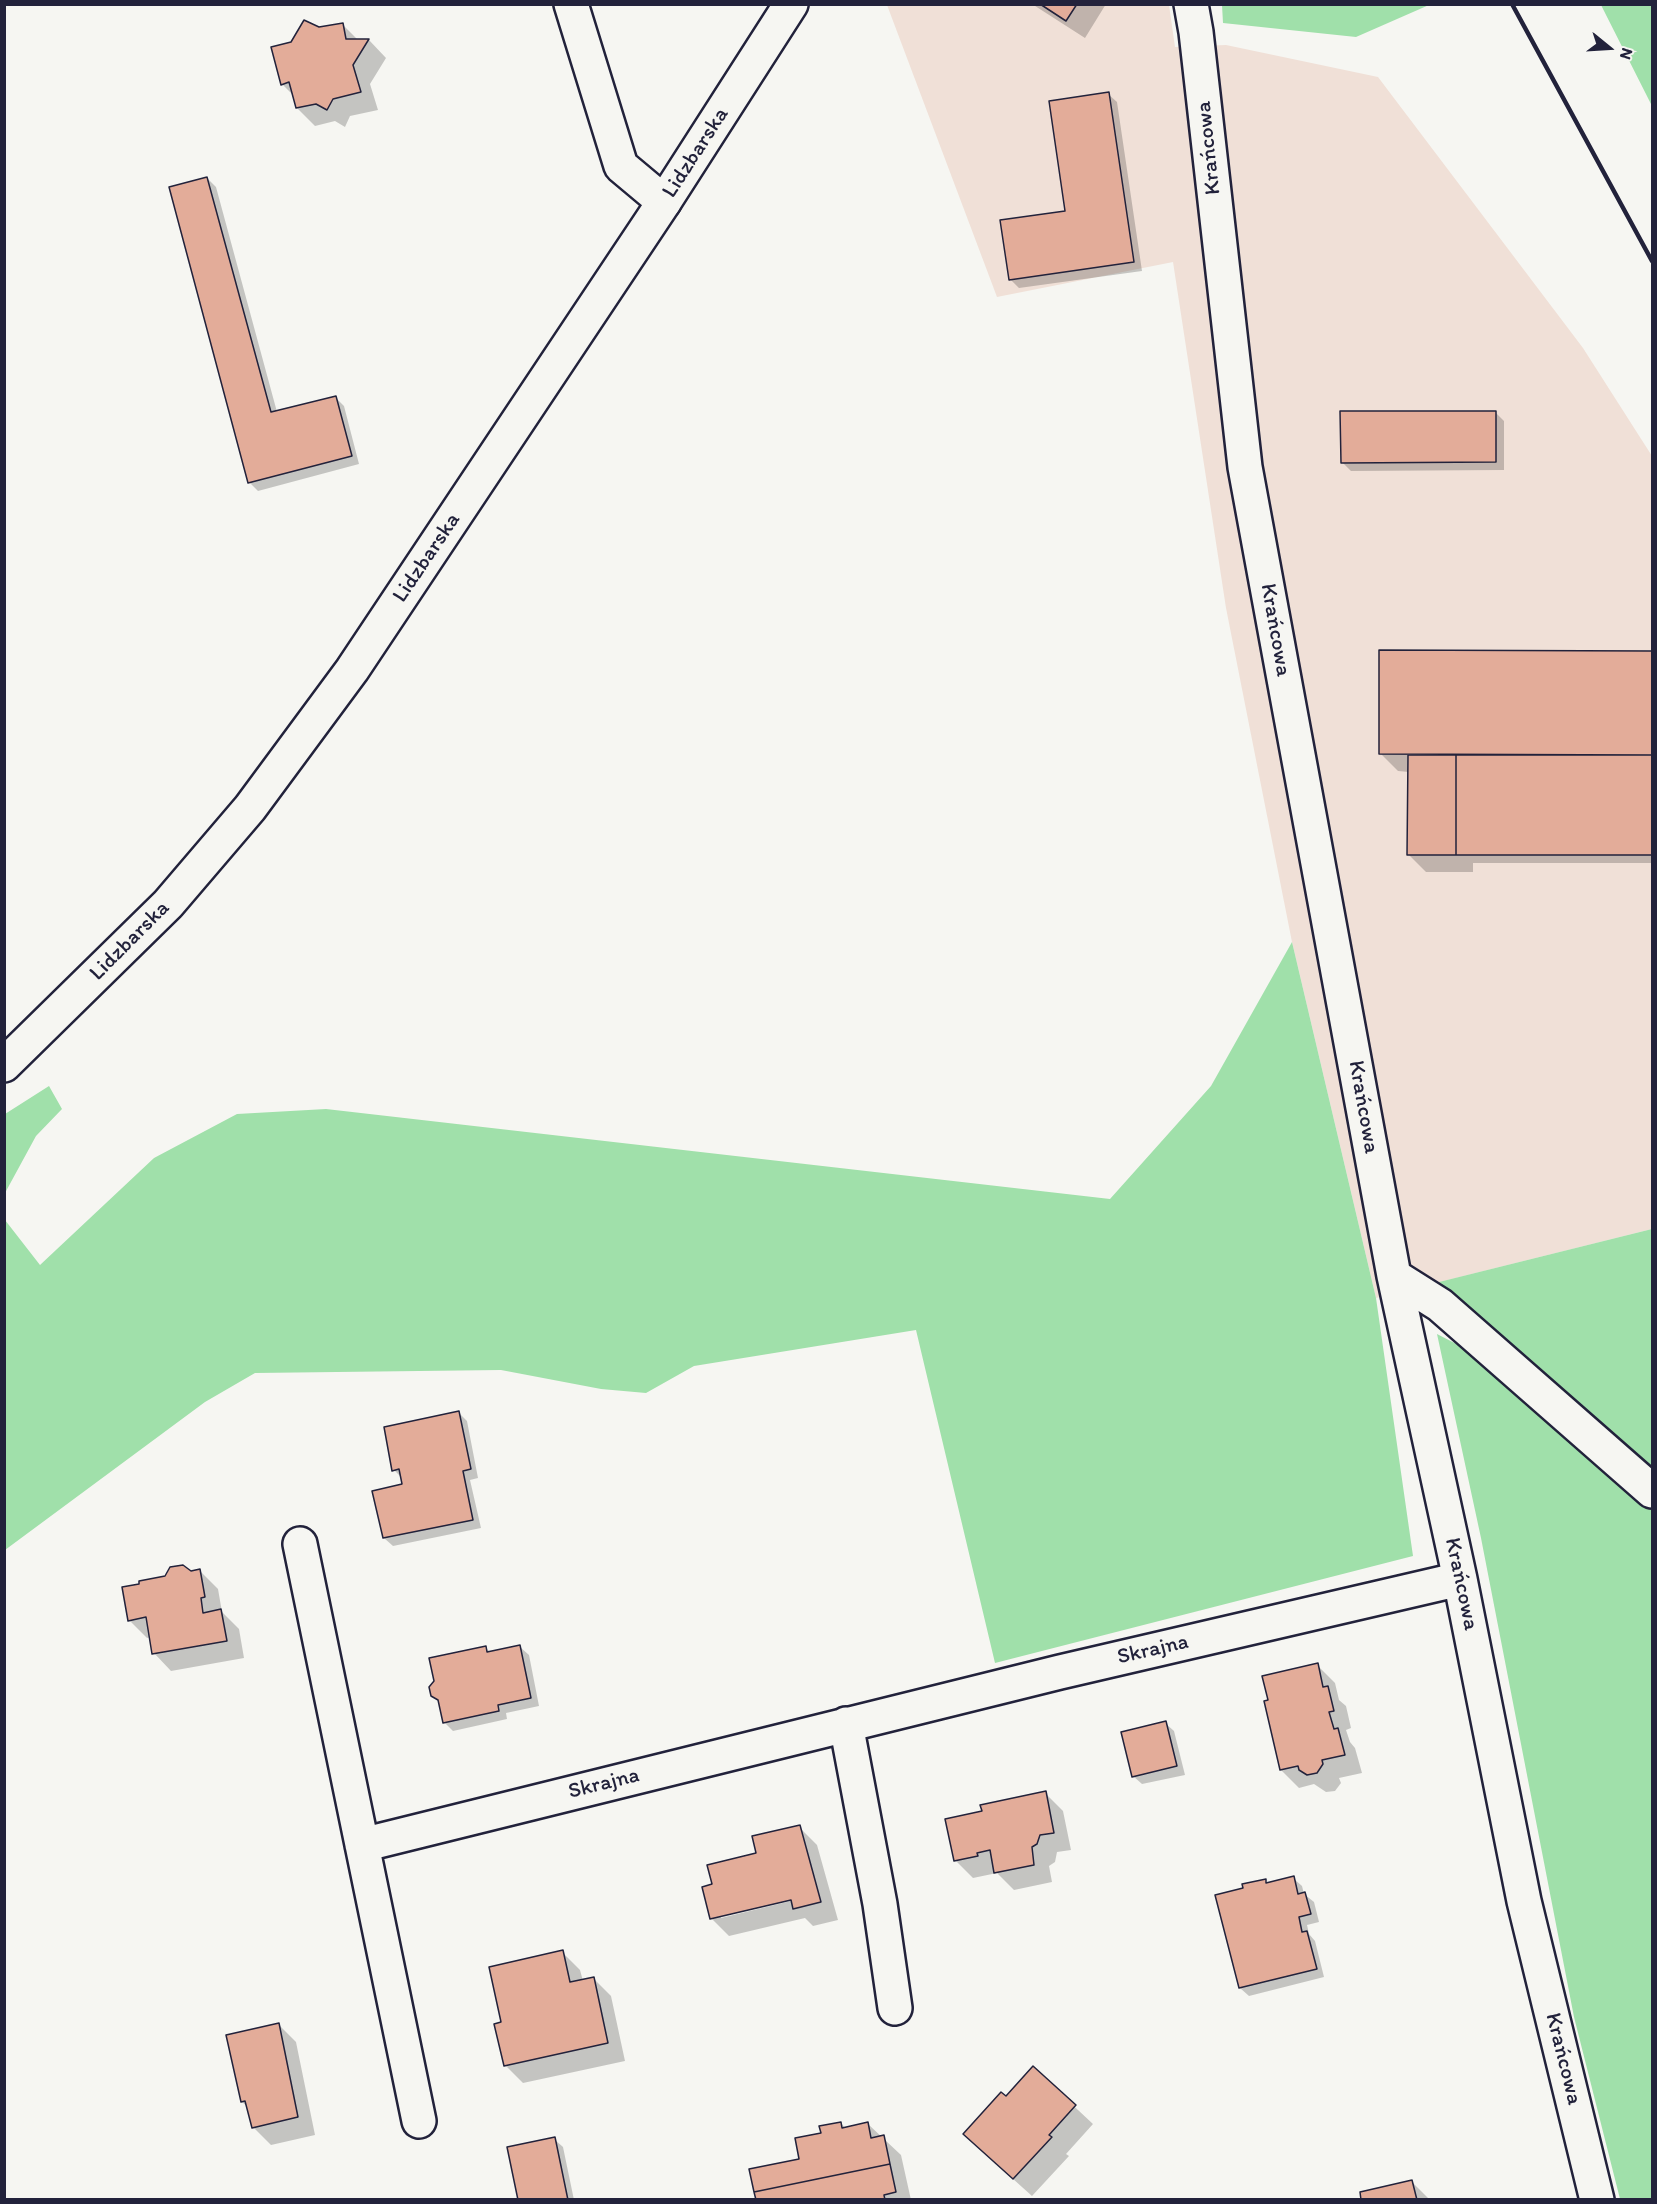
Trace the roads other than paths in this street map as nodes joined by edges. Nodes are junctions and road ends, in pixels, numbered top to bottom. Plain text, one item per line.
1 (571, 4) edge
2 (791, 4) edge
3 (1191, 4) edge
4 (664, 202) junction
5 (4, 1065) edge
6 (1394, 1276) junction
7 (1653, 1491) edge
8 (300, 1544) dead end
9 (1460, 1579) junction
10 (846, 1724) junction
11 (362, 1845) junction
12 (895, 2008) dead end
13 (419, 2121) dead end
14 (1598, 2199) edge

1 - 4 street
2 - 4 street, Lidzbarska
3 - 6 street, Krańcowa
4 - 5 street, Lidzbarska
6 - 7 street
6 - 9 street, Krańcowa
8 - 11 street
9 - 10 street, Skrajna
9 - 14 street, Krańcowa
10 - 11 street, Skrajna
10 - 12 street
11 - 13 street

